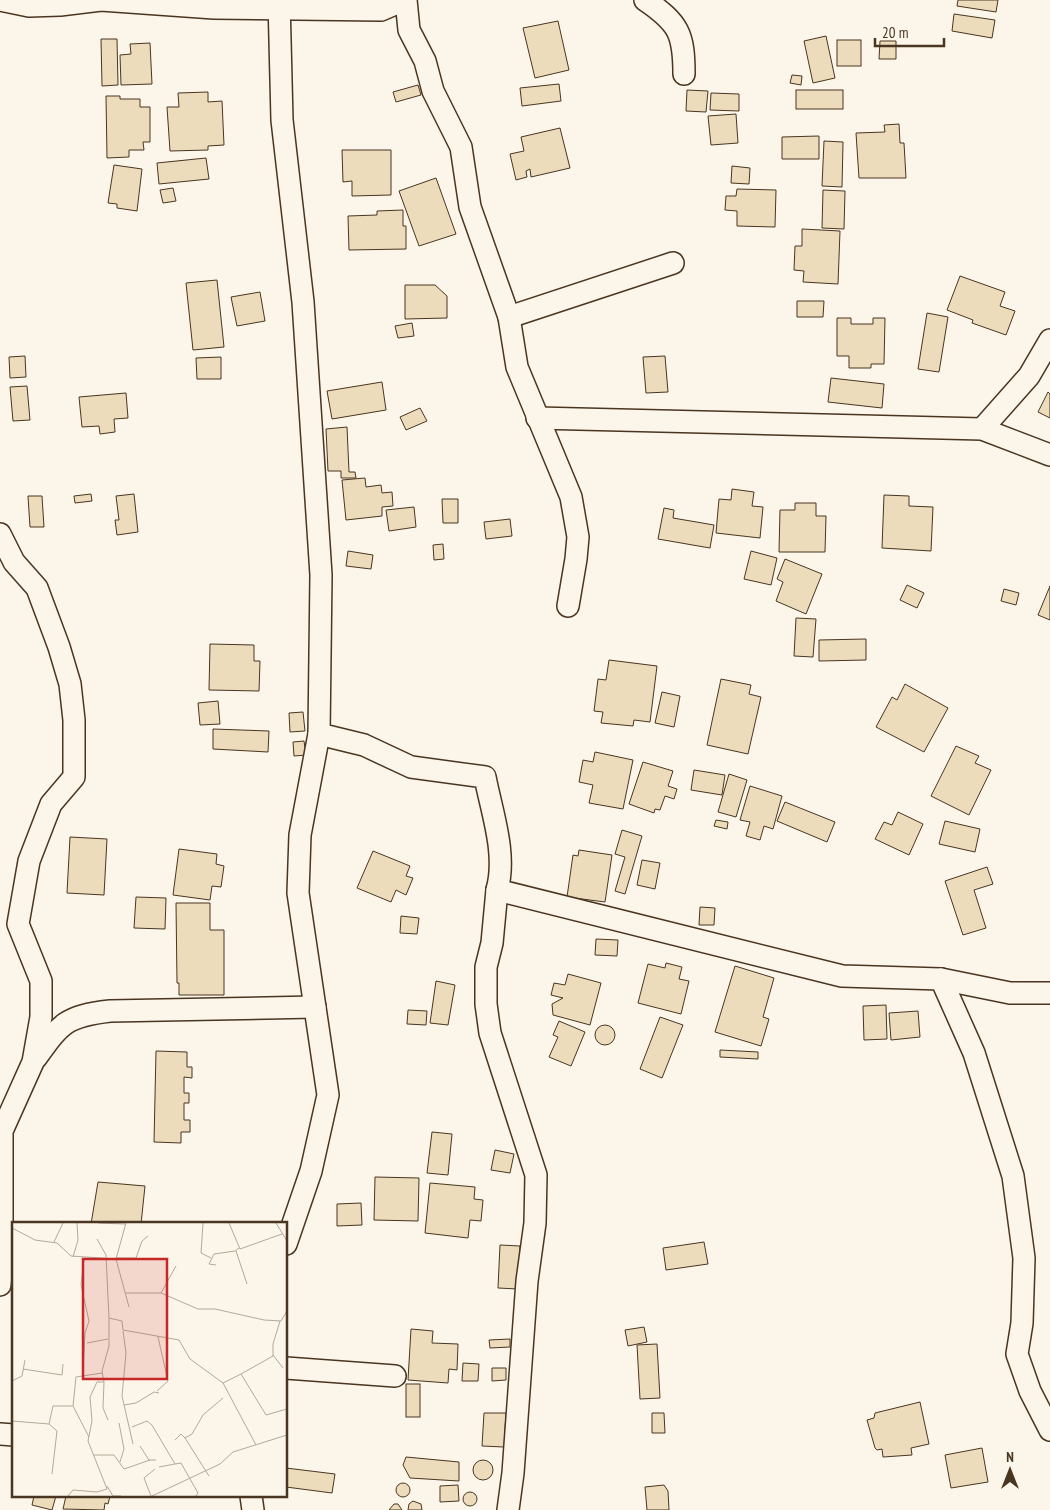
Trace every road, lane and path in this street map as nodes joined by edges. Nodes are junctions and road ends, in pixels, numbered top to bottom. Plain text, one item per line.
1 (405, 0) edge
2 (646, 0) edge
3 (2, 5) edge
4 (279, 5) edge
5 (381, 10) junction
6 (409, 30) junction
7 (684, 74) dead end
8 (673, 263) dead end
9 (509, 317) junction
10 (1050, 340) edge
11 (537, 418) junction
12 (982, 429) junction
13 (1050, 455) edge
14 (0, 534) edge
15 (568, 606) dead end
16 (319, 734) junction
17 (497, 890) junction
18 (941, 979) junction
19 (1050, 994) edge
20 (315, 1007) junction
21 (33, 1062) junction
22 (288, 1238) edge
23 (0, 1285) edge
24 (288, 1368) edge
25 (395, 1376) dead end
26 (1050, 1430) edge
27 (508, 1510) edge

1 - 5 street
1 - 6 street
2 - 7 street
3 - 4 street
4 - 5 street
4 - 16 street
5 - 6 street
6 - 9 street
8 - 9 street
9 - 11 street
10 - 12 street
11 - 12 street
11 - 15 street
12 - 13 street
14 - 21 street
16 - 17 street
16 - 20 street
17 - 18 street
17 - 27 street
18 - 19 street
18 - 26 street
20 - 21 street
20 - 22 street
21 - 23 street
24 - 25 street

